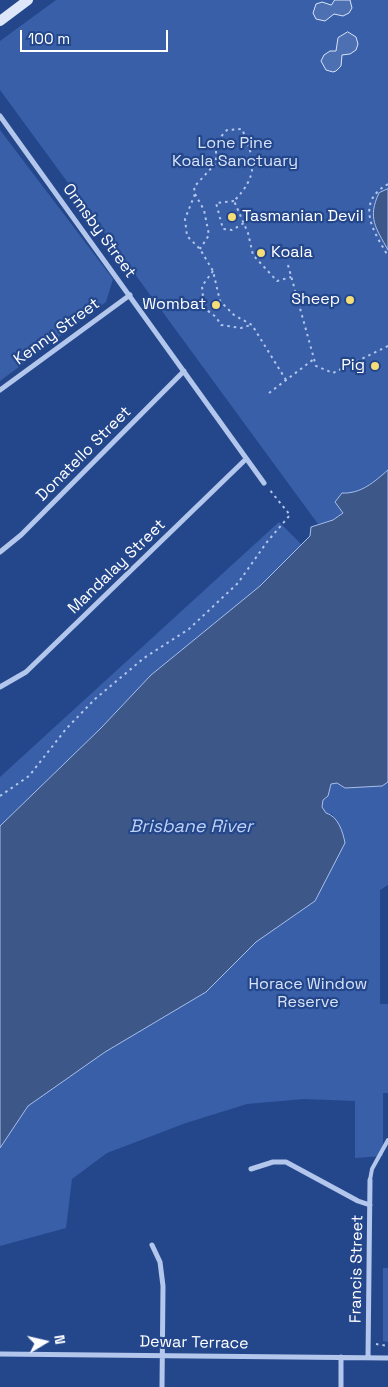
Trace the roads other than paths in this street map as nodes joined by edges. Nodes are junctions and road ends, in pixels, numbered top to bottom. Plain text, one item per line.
1 (28, 0) edge
2 (0, 21) edge
3 (0, 116) edge
4 (130, 295) junction
5 (184, 371) junction
6 (0, 390) edge
7 (246, 459) junction
8 (264, 483) road end
9 (0, 552) edge
10 (0, 687) edge
11 (388, 1140) edge
12 (252, 1169) dead end
13 (370, 1180) joint
14 (370, 1205) junction
15 (152, 1246) dead end
16 (0, 1354) edge
17 (162, 1356) junction
18 (341, 1357) junction
19 (368, 1358) junction
20 (388, 1358) edge
21 (162, 1387) edge
22 (341, 1387) edge

1 - 2 street
3 - 4 street, Ormsby Street
4 - 5 street, Ormsby Street
4 - 6 street, Kenny Street
5 - 7 street, Ormsby Street
5 - 9 street, Donatello Street
7 - 8 street, Ormsby Street
7 - 10 street, Mandalay Street
11 - 13 lane
12 - 14 street
13 - 14 street, Francis Street
14 - 19 street, Francis Street
15 - 17 street
16 - 17 street, Dewar Terrace
17 - 18 street, Dewar Terrace
17 - 21 street
18 - 19 street, Dewar Terrace
18 - 22 street
19 - 20 street, Dewar Terrace

